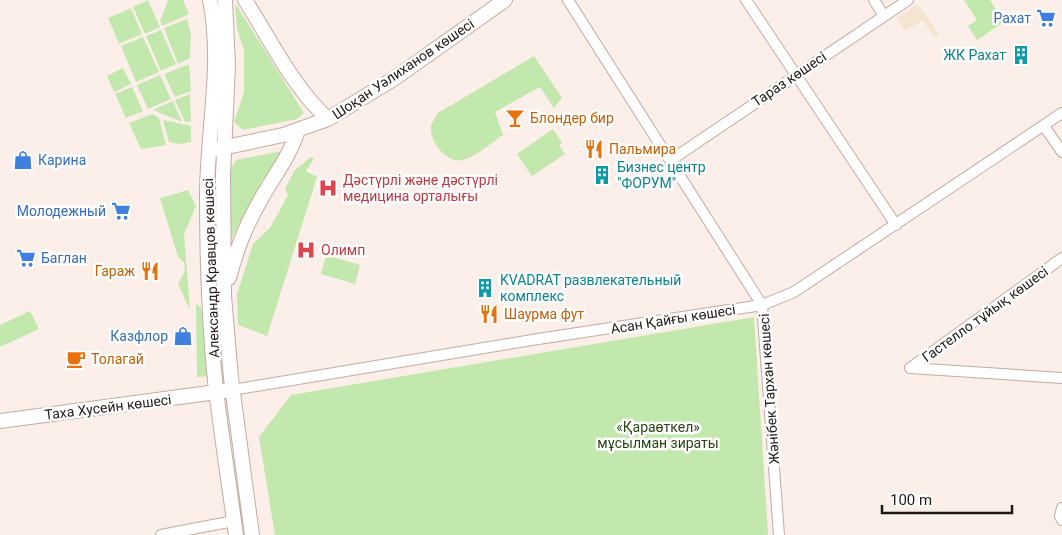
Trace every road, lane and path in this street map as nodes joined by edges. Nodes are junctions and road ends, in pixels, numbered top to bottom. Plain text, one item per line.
1 (210, 0) edge
2 (225, 0) edge
3 (246, 0) edge
4 (505, 0) edge
5 (568, 0) edge
6 (746, 0) edge
7 (874, 0) edge
8 (908, 0) edge
9 (884, 16) junction
10 (796, 74) junction
11 (1062, 113) edge
12 (328, 119) junction
13 (1044, 126) junction
14 (298, 130) junction
15 (224, 147) junction
16 (209, 151) junction
17 (1062, 152) edge
18 (671, 160) junction
19 (896, 225) junction
20 (1062, 258) edge
21 (224, 296) junction
22 (762, 306) junction
23 (1062, 378) edge
24 (232, 390) junction
25 (217, 392) junction
26 (0, 421) edge
27 (1062, 508) edge
28 (1062, 520) edge
29 (235, 528) edge
30 (161, 535) edge
31 (252, 535) edge
32 (779, 535) edge

1 - 16 main road, Александр Кравцов көшесі
2 - 15 main road, Александр Кравцов көшесі
3 - 12 main road
4 - 12 main road, Шоқан Уәлиханов көшесі
5 - 18 street, Жәнібек Тархан көшесі
6 - 10 street
7 - 9 street
8 - 9 street, Тараз көшесі
9 - 10 street, Тараз көшесі
10 - 18 street, Тараз көшесі
10 - 19 street
11 - 13 street, Асан Қайғы көшесі
12 - 14 main road, Шоқан Уәлиханов көшесі
13 - 17 street
13 - 19 street, Асан Қайғы көшесі
14 - 15 main road, Шоқан Уәлиханов көшесі
14 - 21 main road
15 - 16 main road, Шоқан Уәлиханов көшесі
15 - 21 main road, Александр Кравцов көшесі
16 - 25 main road, Александр Кравцов көшесі
18 - 22 street, Жәнібек Тархан көшесі
19 - 22 street, Асан Қайғы көшесі
20 - 23 street, Гастелло тұйық көшесі
21 - 24 main road, Александр Кравцов көшесі
22 - 24 street, Асан Қайғы көшесі
22 - 32 street, Жәнібек Тархан көшесі
24 - 25 main road, Таха Хусейн көшесі
24 - 31 main road, Александр Кравцов көшесі
25 - 26 main road, Таха Хусейн көшесі
25 - 29 main road, Александр Кравцов көшесі
27 - 28 street
29 - 30 street

